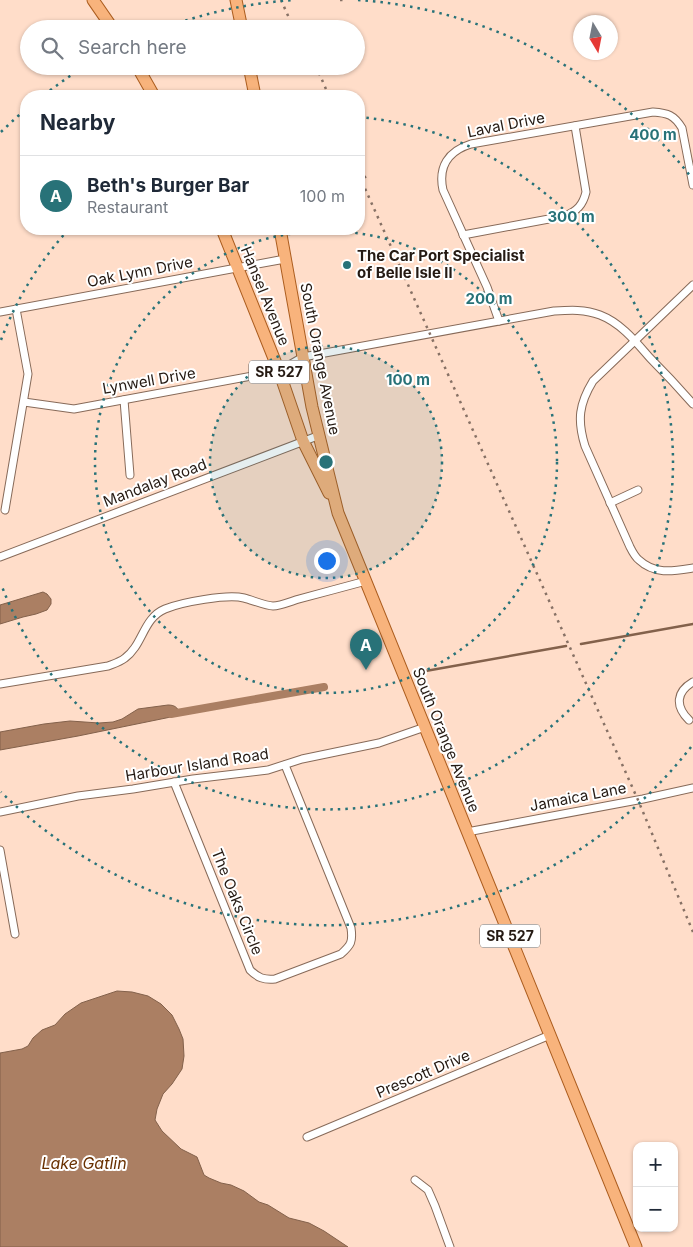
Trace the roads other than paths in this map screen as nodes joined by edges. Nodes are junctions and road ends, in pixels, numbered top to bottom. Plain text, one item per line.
1 (93, 0) edge
2 (236, 0) edge
3 (107, 20) edge
4 (240, 20) edge
5 (142, 75) edge
6 (252, 75) edge
7 (151, 90) edge
8 (254, 90) edge
9 (575, 126) junction
10 (693, 185) edge
11 (224, 235) edge
12 (281, 235) edge
13 (464, 235) junction
14 (285, 259) junction
15 (238, 268) junction
16 (693, 285) edge
17 (16, 309) junction
18 (0, 312) edge
19 (499, 320) junction
20 (635, 341) junction
21 (303, 357) junction
22 (279, 371) junction
23 (124, 400) junction
24 (24, 402) junction
25 (693, 404) edge
26 (320, 435) junction
27 (303, 441) junction
28 (130, 475) dead end
29 (638, 490) dead end
30 (610, 502) junction
31 (5, 510) dead end
32 (338, 514) junction
33 (0, 558) edge
34 (693, 568) edge
35 (366, 581) junction
36 (693, 682) edge
37 (0, 684) edge
38 (689, 720) dead end
39 (425, 727) junction
40 (284, 765) junction
41 (174, 782) junction
42 (693, 788) edge
43 (0, 812) edge
44 (467, 832) junction
45 (0, 850) edge
46 (15, 934) dead end
47 (550, 1035) junction
48 (306, 1137) dead end
49 (415, 1180) dead end
50 (450, 1247) edge
51 (636, 1247) edge

1 - 3 main road
2 - 4 main road
5 - 7 main road
6 - 8 main road
9 - 10 street, Laval Drive
9 - 13 street
9 - 13 street, Laval Drive
11 - 15 main road, Hansel Avenue / SR 527
12 - 14 main road, South Orange Avenue / SR 527
13 - 19 street, Laval Drive
14 - 15 street, Oak Lynn Drive
14 - 21 main road, South Orange Avenue / SR 527
15 - 17 street, Oak Lynn Drive
15 - 22 main road, Hansel Avenue / SR 527
16 - 20 street
17 - 18 street, Oak Lynn Drive
17 - 24 street
19 - 20 street, Lynwell Drive
19 - 21 street, Lynwell Drive
20 - 25 street, Lynwell Drive
20 - 30 street
21 - 22 street, Lynwell Drive
21 - 26 main road, South Orange Avenue / SR 527
22 - 23 street, Lynwell Drive
22 - 27 main road, Hansel Avenue / SR 527
23 - 24 street, Lynwell Drive
23 - 28 street
24 - 31 street
26 - 27 street, Mandalay Road
26 - 32 main road, South Orange Avenue / SR 527
27 - 32 main road, Hansel Avenue / SR 527
27 - 33 street, Mandalay Road
29 - 30 street
30 - 34 street
32 - 35 main road, South Orange Avenue / SR 527
35 - 37 street
35 - 39 main road, South Orange Avenue / SR 527
36 - 38 street
39 - 40 street, Harbour Island Road
39 - 44 main road, South Orange Avenue / SR 527
40 - 41 street, Harbour Island Road
40 - 41 street, The Oaks Circle
41 - 43 street, Harbour Island Road
42 - 44 street, Jamaica Lane
44 - 47 main road, South Orange Avenue / SR 527
45 - 46 street
47 - 48 street, Prescott Drive
47 - 51 main road, South Orange Avenue / SR 527
49 - 50 street

